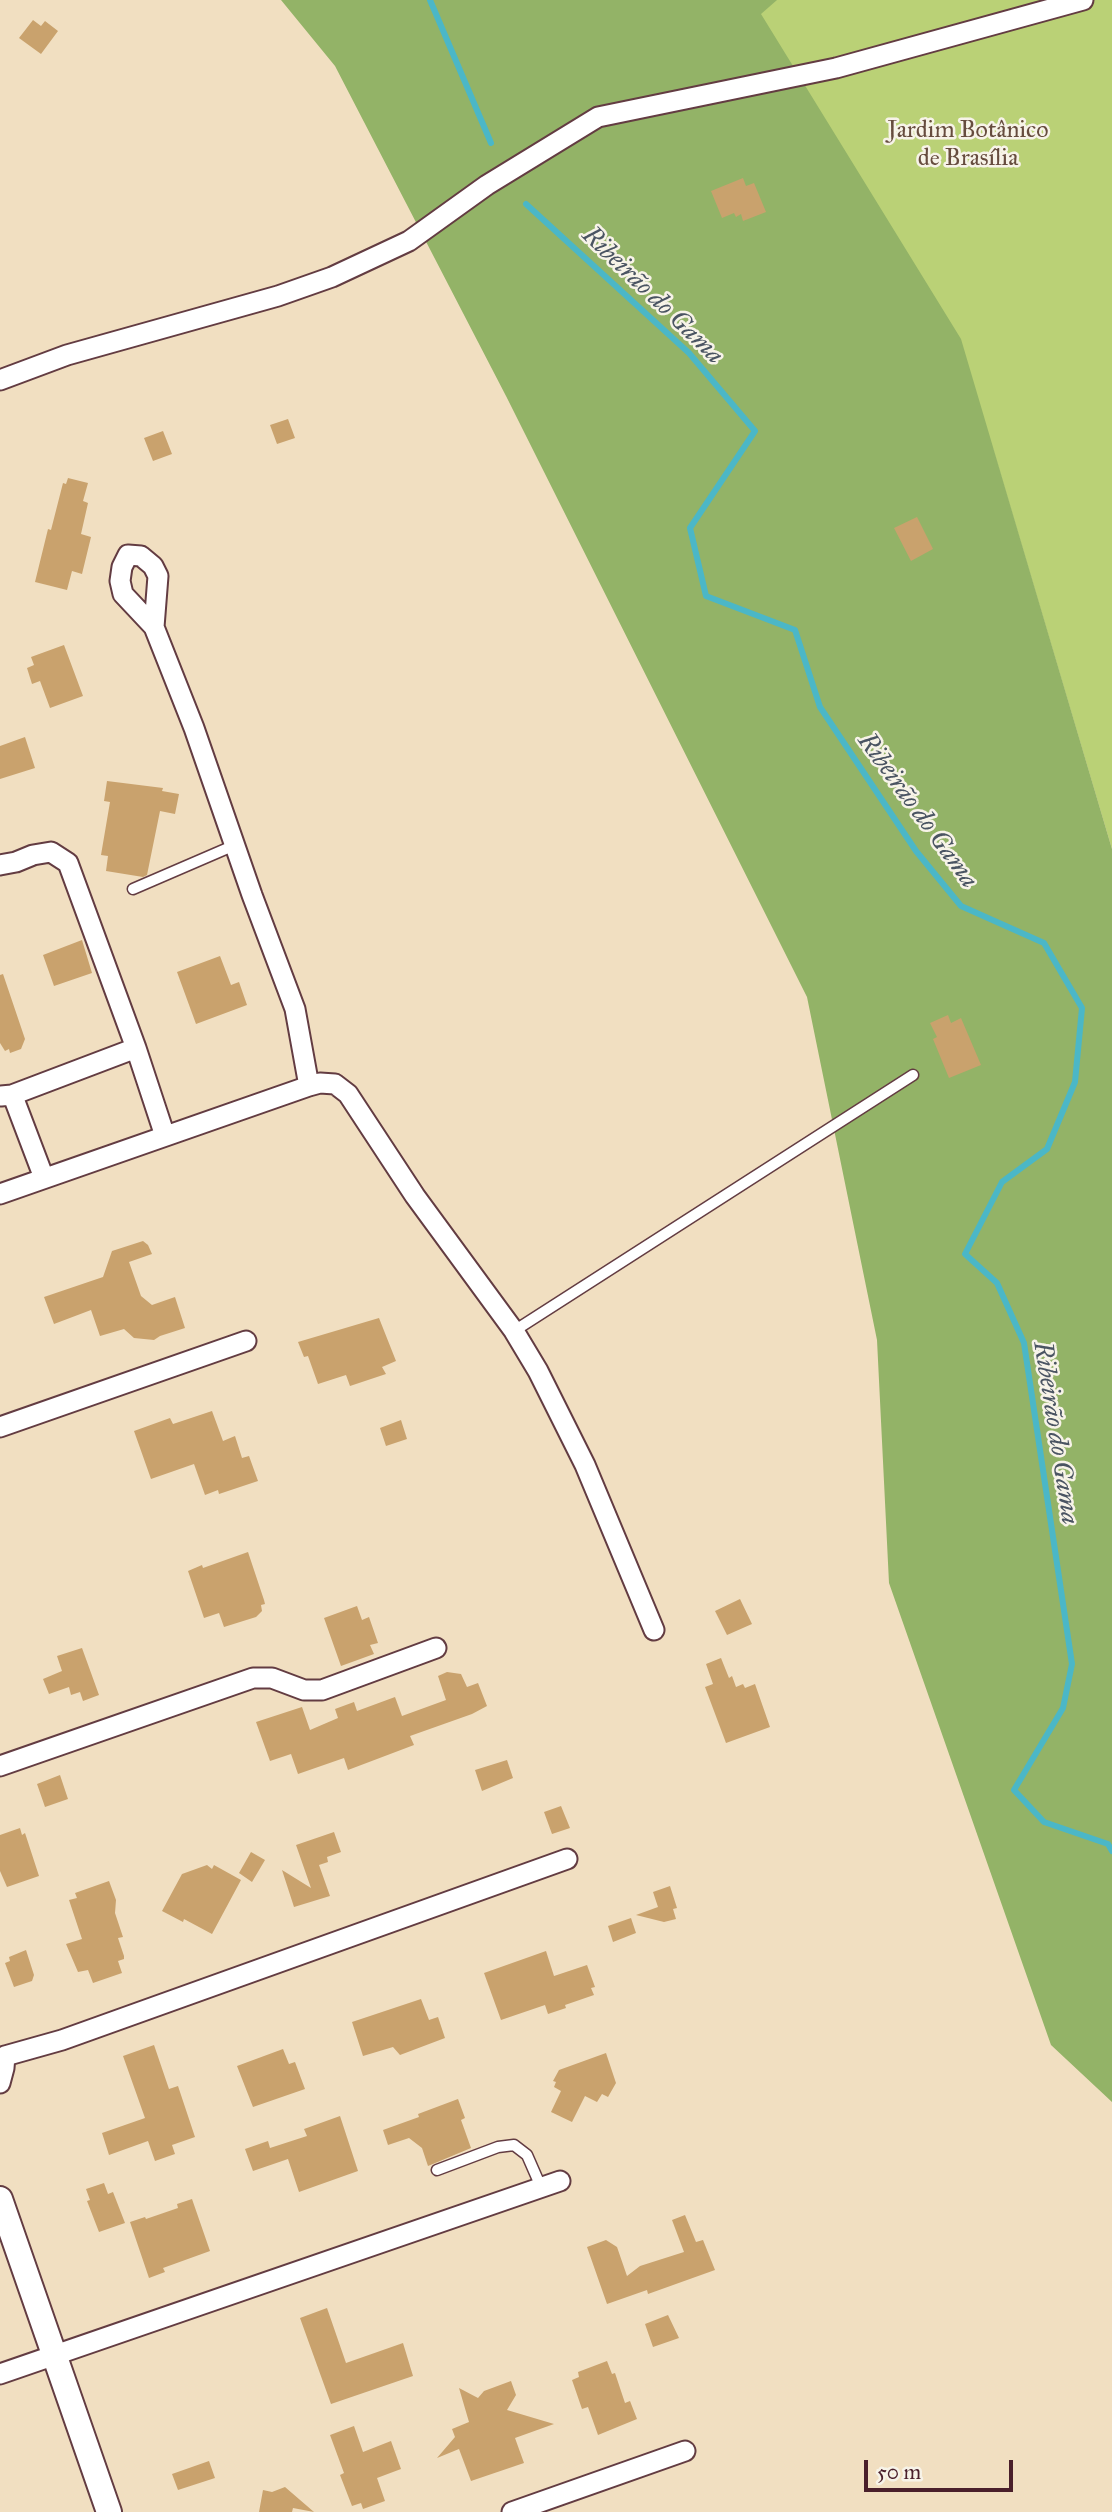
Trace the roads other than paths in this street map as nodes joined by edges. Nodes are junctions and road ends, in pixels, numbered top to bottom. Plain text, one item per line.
1 (1083, 0) edge
2 (0, 380) edge
3 (154, 627) dead end
4 (234, 845) junction
5 (0, 865) edge
6 (133, 889) dead end
7 (136, 1048) junction
8 (913, 1075) dead end
9 (309, 1086) junction
10 (6, 1096) edge
11 (165, 1136) junction
12 (44, 1178) junction
13 (0, 1194) edge
14 (514, 1331) junction
15 (246, 1341) dead end
16 (0, 1427) edge
17 (654, 1630) dead end
18 (436, 1648) dead end
19 (0, 1766) edge
20 (567, 1859) dead end
21 (2, 2054) edge
22 (0, 2083) edge
23 (437, 2171) dead end
24 (550, 2184) joint
25 (0, 2199) edge
26 (55, 2356) junction
27 (0, 2374) edge
28 (685, 2452) dead end
29 (109, 2512) edge
30 (512, 2512) edge

1 - 2 street
3 - 4 street
4 - 6 lane
4 - 9 street
5 - 7 street
7 - 10 street
7 - 11 street
8 - 14 lane
9 - 11 street
9 - 14 street
10 - 12 street
11 - 12 street
12 - 13 street
14 - 17 street
15 - 16 street
18 - 19 street
20 - 21 street
21 - 22 street
23 - 24 lane
24 - 26 street
25 - 26 street
26 - 27 street
26 - 29 street
28 - 30 street

